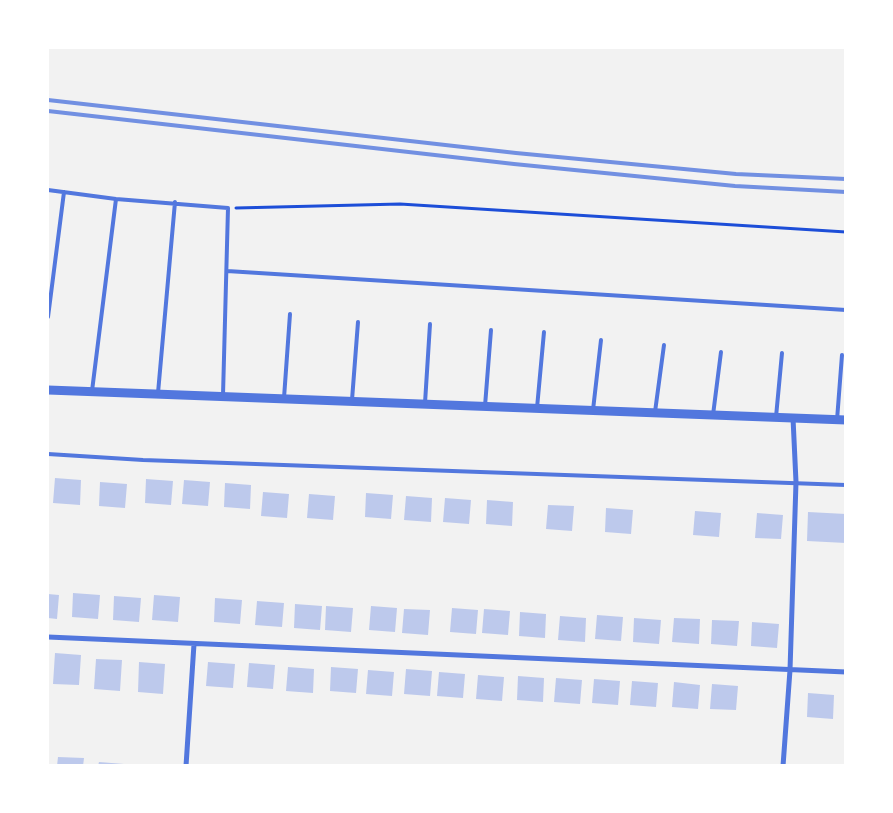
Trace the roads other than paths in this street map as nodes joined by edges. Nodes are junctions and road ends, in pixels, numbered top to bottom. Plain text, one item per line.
1 (48, 190) edge
2 (64, 192) junction
3 (116, 199) junction
4 (175, 202) junction
5 (227, 271) junction
6 (846, 310) edge
7 (290, 314) dead end
8 (48, 317) edge
9 (358, 322) dead end
10 (430, 324) dead end
11 (491, 330) dead end
12 (544, 332) dead end
13 (601, 340) dead end
14 (664, 345) dead end
15 (721, 352) dead end
16 (782, 353) dead end
17 (842, 355) dead end
18 (48, 390) edge
19 (92, 391) junction
20 (158, 393) junction
21 (222, 395) junction
22 (284, 398) junction
23 (352, 400) junction
24 (425, 403) junction
25 (485, 406) junction
26 (537, 408) junction
27 (593, 410) junction
28 (655, 412) junction
29 (713, 415) junction
30 (776, 417) junction
31 (793, 418) junction
32 (841, 420) edge
33 (48, 454) edge
34 (796, 482) junction
35 (846, 484) edge
36 (48, 637) edge
37 (194, 644) junction
38 (790, 670) junction
39 (846, 672) edge
40 (186, 766) edge
41 (783, 766) edge

1 - 2 lane
2 - 3 lane
2 - 8 lane
3 - 4 lane
3 - 19 lane
4 - 5 lane
4 - 20 lane
5 - 6 lane
5 - 21 lane
7 - 22 lane
9 - 23 lane
10 - 24 lane
11 - 25 lane
12 - 26 lane
13 - 27 lane
14 - 28 lane
15 - 29 lane
16 - 30 lane
17 - 32 lane
18 - 19 street
19 - 20 street
20 - 21 street
21 - 22 street
22 - 23 street
23 - 24 street
24 - 25 street
25 - 26 street
26 - 27 street
27 - 28 street
28 - 29 street
29 - 30 street
30 - 31 street
31 - 32 street
31 - 34 street
33 - 34 lane
34 - 35 lane
34 - 38 street
36 - 37 street
37 - 38 street
37 - 40 street
38 - 39 street
38 - 41 street

